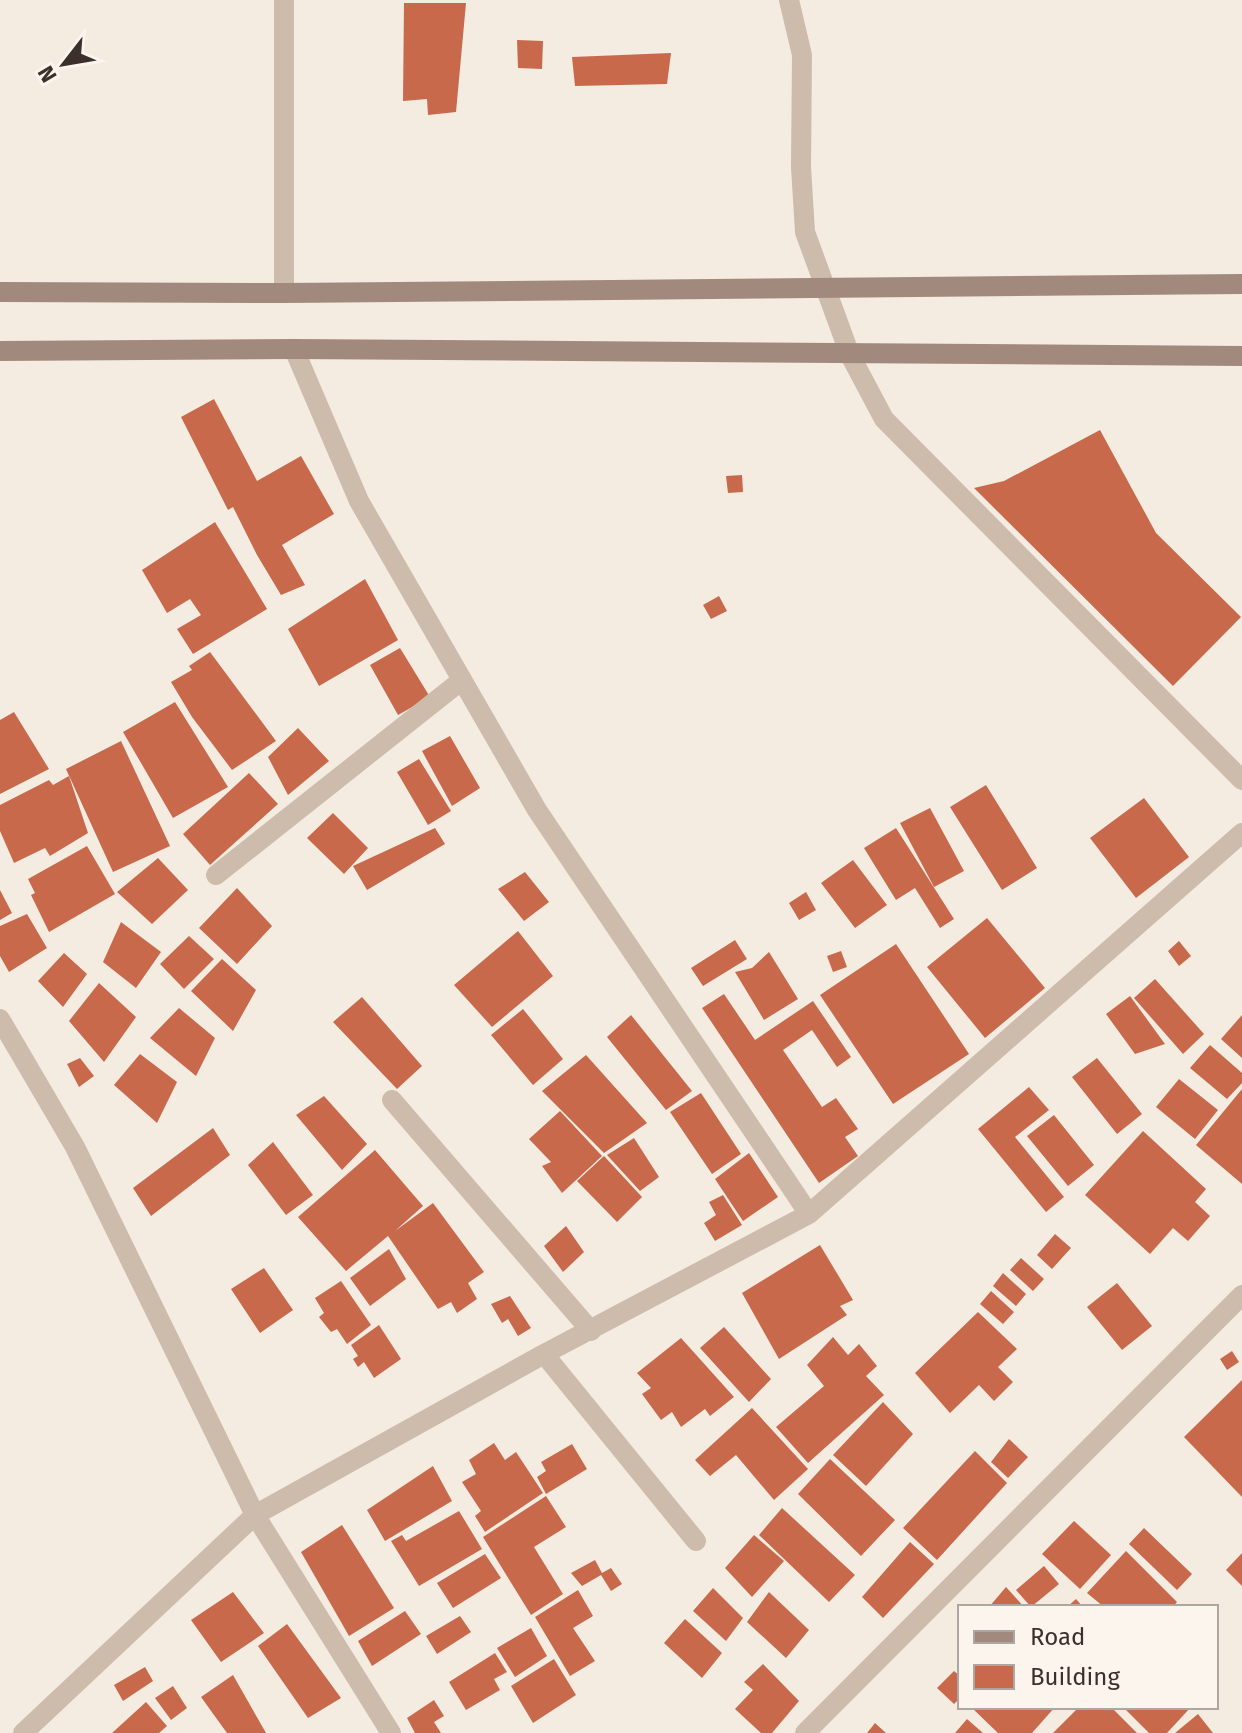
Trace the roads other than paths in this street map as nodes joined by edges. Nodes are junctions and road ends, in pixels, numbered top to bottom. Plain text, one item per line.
1 (284, 0) edge
2 (789, 0) edge
3 (1242, 284) edge
4 (825, 289) junction
5 (0, 292) edge
6 (284, 293) junction
7 (294, 349) junction
8 (0, 351) edge
9 (850, 355) junction
10 (1242, 356) edge
11 (462, 680) junction
12 (1242, 780) edge
13 (1242, 833) edge
14 (216, 875) dead end
15 (0, 1019) edge
16 (392, 1100) dead end
17 (809, 1214) junction
18 (1242, 1295) edge
19 (591, 1331) junction
20 (544, 1354) junction
21 (255, 1515) junction
22 (696, 1541) dead end
23 (23, 1733) edge
24 (391, 1733) edge
25 (805, 1733) edge

1 - 6 street
2 - 4 street
3 - 4 main road
4 - 6 main road
4 - 9 street
5 - 6 main road
7 - 8 main road
7 - 9 main road
7 - 11 street
9 - 10 main road
9 - 12 street
11 - 14 street
11 - 17 street
13 - 17 street
15 - 21 street
16 - 19 street
17 - 19 street
18 - 25 street
19 - 20 street
20 - 21 street
20 - 22 street
21 - 23 street
21 - 24 street

